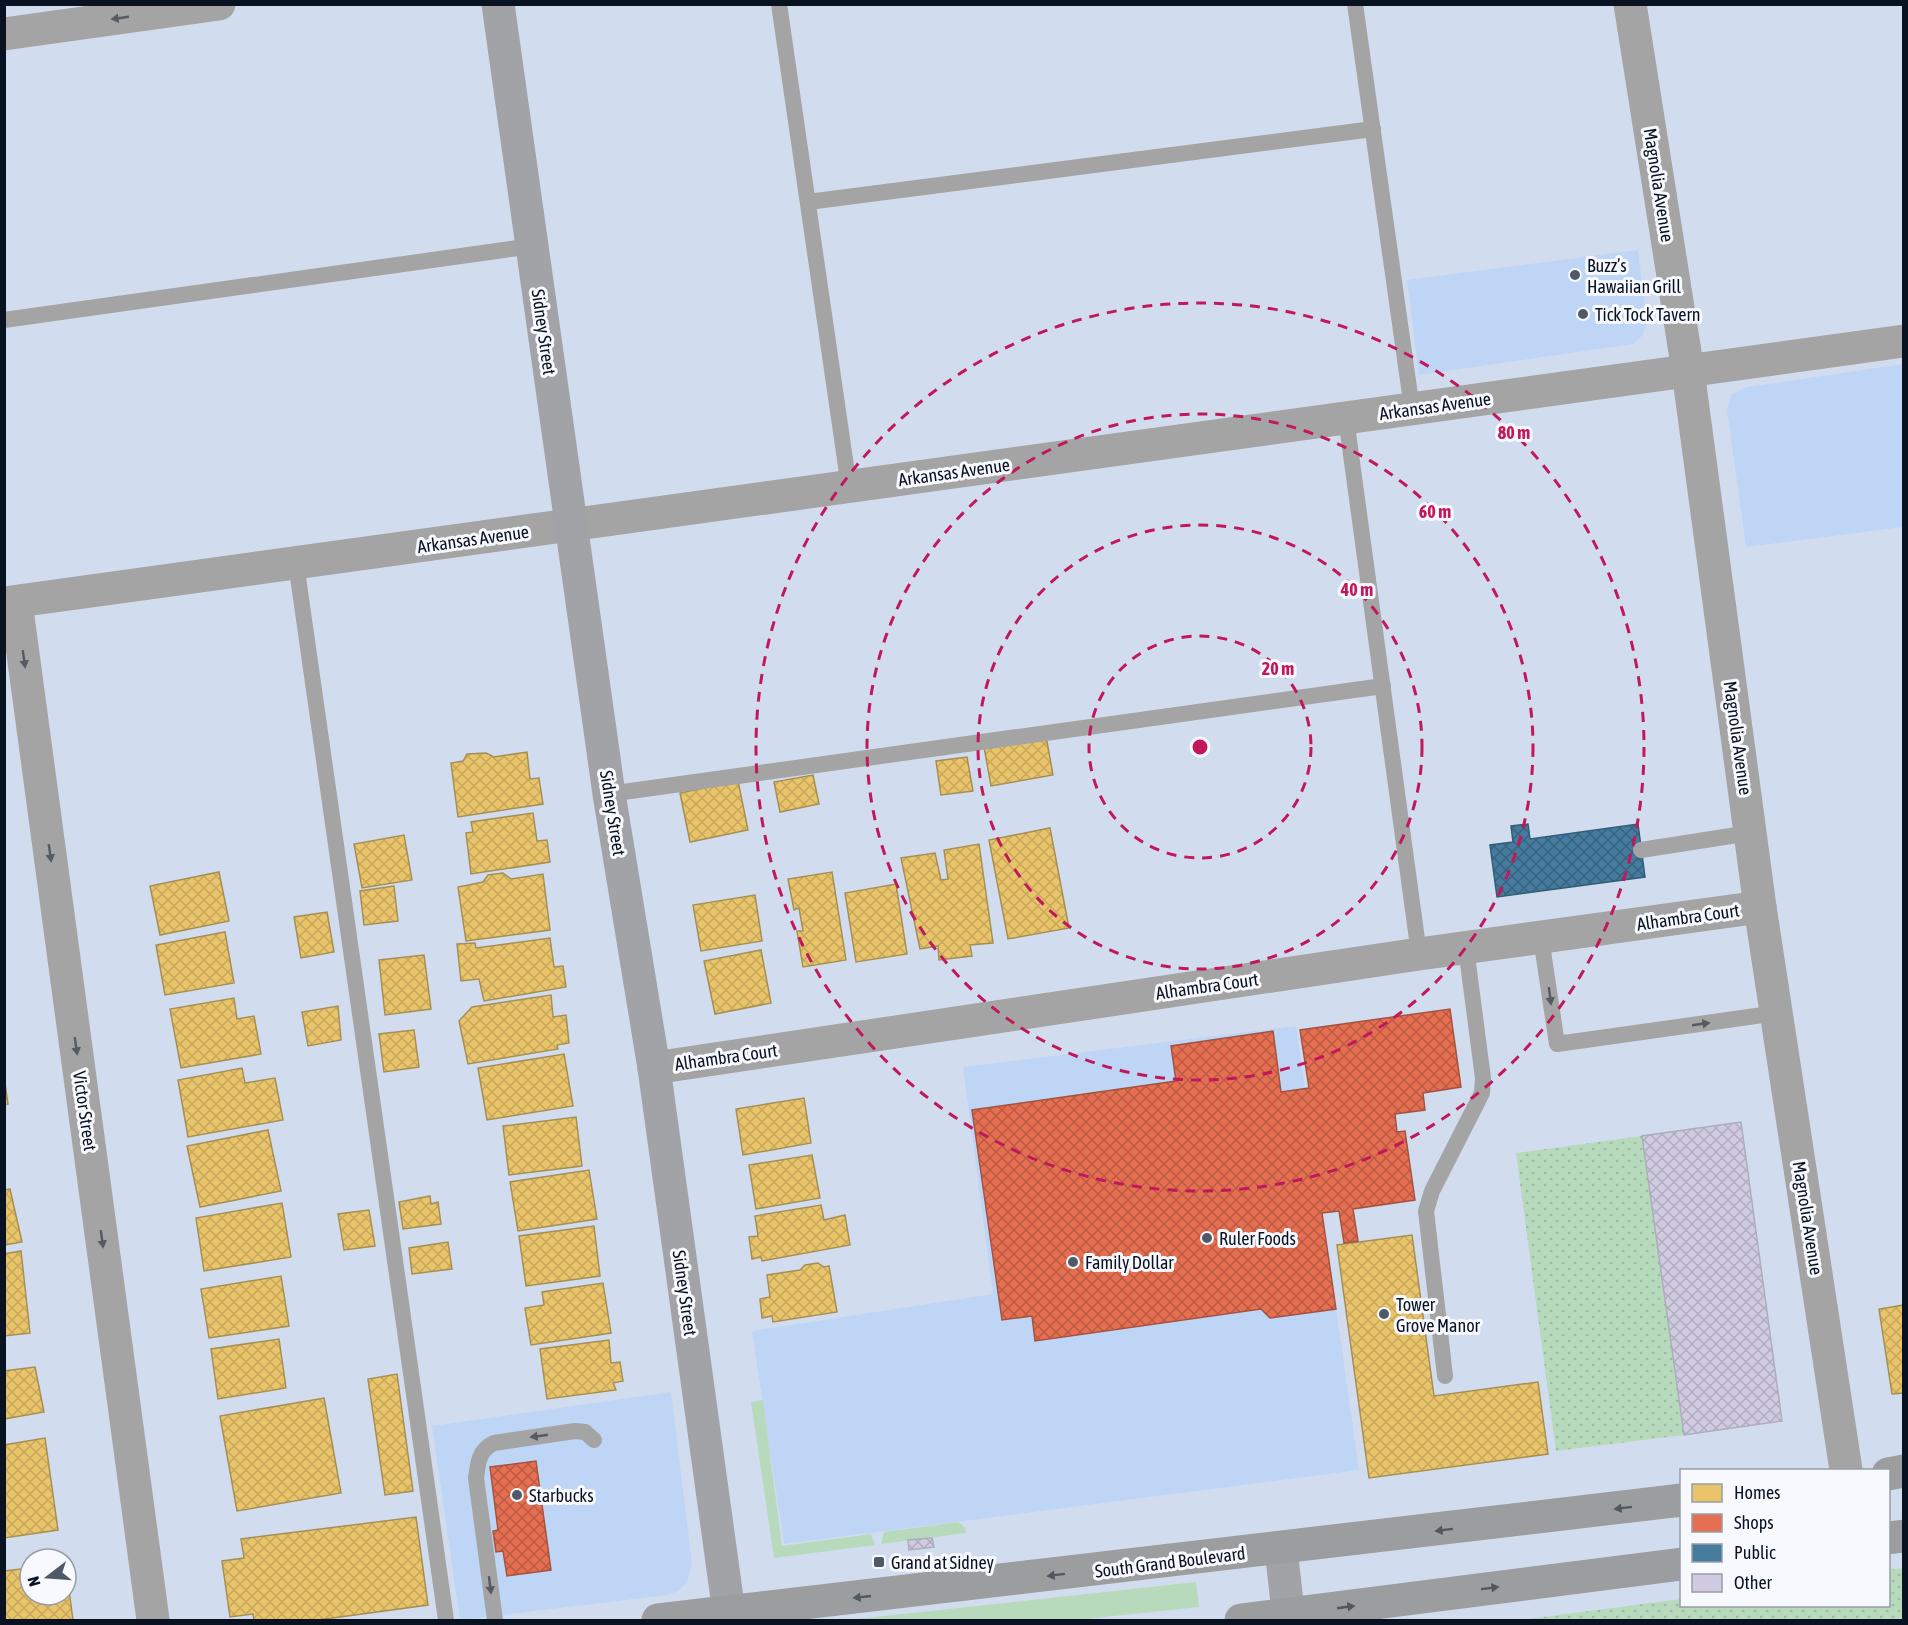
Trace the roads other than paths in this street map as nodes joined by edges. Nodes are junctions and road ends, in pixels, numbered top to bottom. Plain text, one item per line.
1 (219, 4) edge
2 (498, 4) edge
3 (779, 4) edge
4 (1355, 4) edge
5 (1630, 4) edge
6 (4, 34) edge
7 (1373, 129) junction
8 (808, 202) junction
9 (532, 246) junction
10 (4, 320) edge
11 (1904, 341) edge
12 (1688, 371) junction
13 (1412, 409) junction
14 (1346, 418) junction
15 (849, 486) junction
16 (572, 525) junction
17 (296, 563) junction
18 (10, 602) edge
19 (1383, 686) junction
20 (609, 794) junction
21 (1750, 833) junction
22 (1641, 850) dead end
23 (1760, 907) junction
24 (1541, 938) junction
25 (1466, 948) junction
26 (1419, 954) junction
27 (1777, 1013) junction
28 (654, 1068) junction
29 (1445, 1376) dead end
30 (594, 1440) dead end
31 (1846, 1469) edge
32 (1680, 1500) edge
33 (1281, 1549) junction
34 (1680, 1564) edge
35 (729, 1616) edge
36 (1288, 1618) edge
37 (153, 1620) edge
38 (446, 1620) edge
39 (495, 1620) edge
40 (658, 1620) edge
41 (1241, 1620) edge

1 -> 6 street
2 - 9 street, Sidney Street
3 - 8 lane
4 - 7 lane
5 - 12 street, Magnolia Avenue
7 - 8 lane
7 - 13 lane
8 - 15 lane
9 - 10 lane
9 - 16 street, Sidney Street
11 - 12 street, Arkansas Avenue
12 - 13 street, Arkansas Avenue
12 - 21 street, Magnolia Avenue
13 - 14 street, Arkansas Avenue
14 - 15 street, Arkansas Avenue
14 - 19 lane
15 - 16 street, Arkansas Avenue
16 - 17 street, Arkansas Avenue
16 - 20 street, Sidney Street
17 - 18 street, Arkansas Avenue
17 - 38 lane
18 -> 37 street, Victor Street
19 - 20 lane
19 - 26 lane
20 - 28 street, Sidney Street
21 - 22 lane
21 - 23 street, Magnolia Avenue
23 - 24 street, Alhambra Court
23 - 27 street, Magnolia Avenue
24 - 25 street, Alhambra Court
24 -> 27 lane
25 - 26 street, Alhambra Court
25 - 29 lane
26 - 28 street, Alhambra Court
27 - 31 street, Magnolia Avenue
28 - 35 street, Sidney Street
30 -> 39 lane
32 -> 33 main road, South Grand Boulevard
33 -> 35 main road, South Grand Boulevard
33 - 36 street
36 -> 34 main road
35 - 40 main road, South Grand Boulevard
36 - 41 main road

